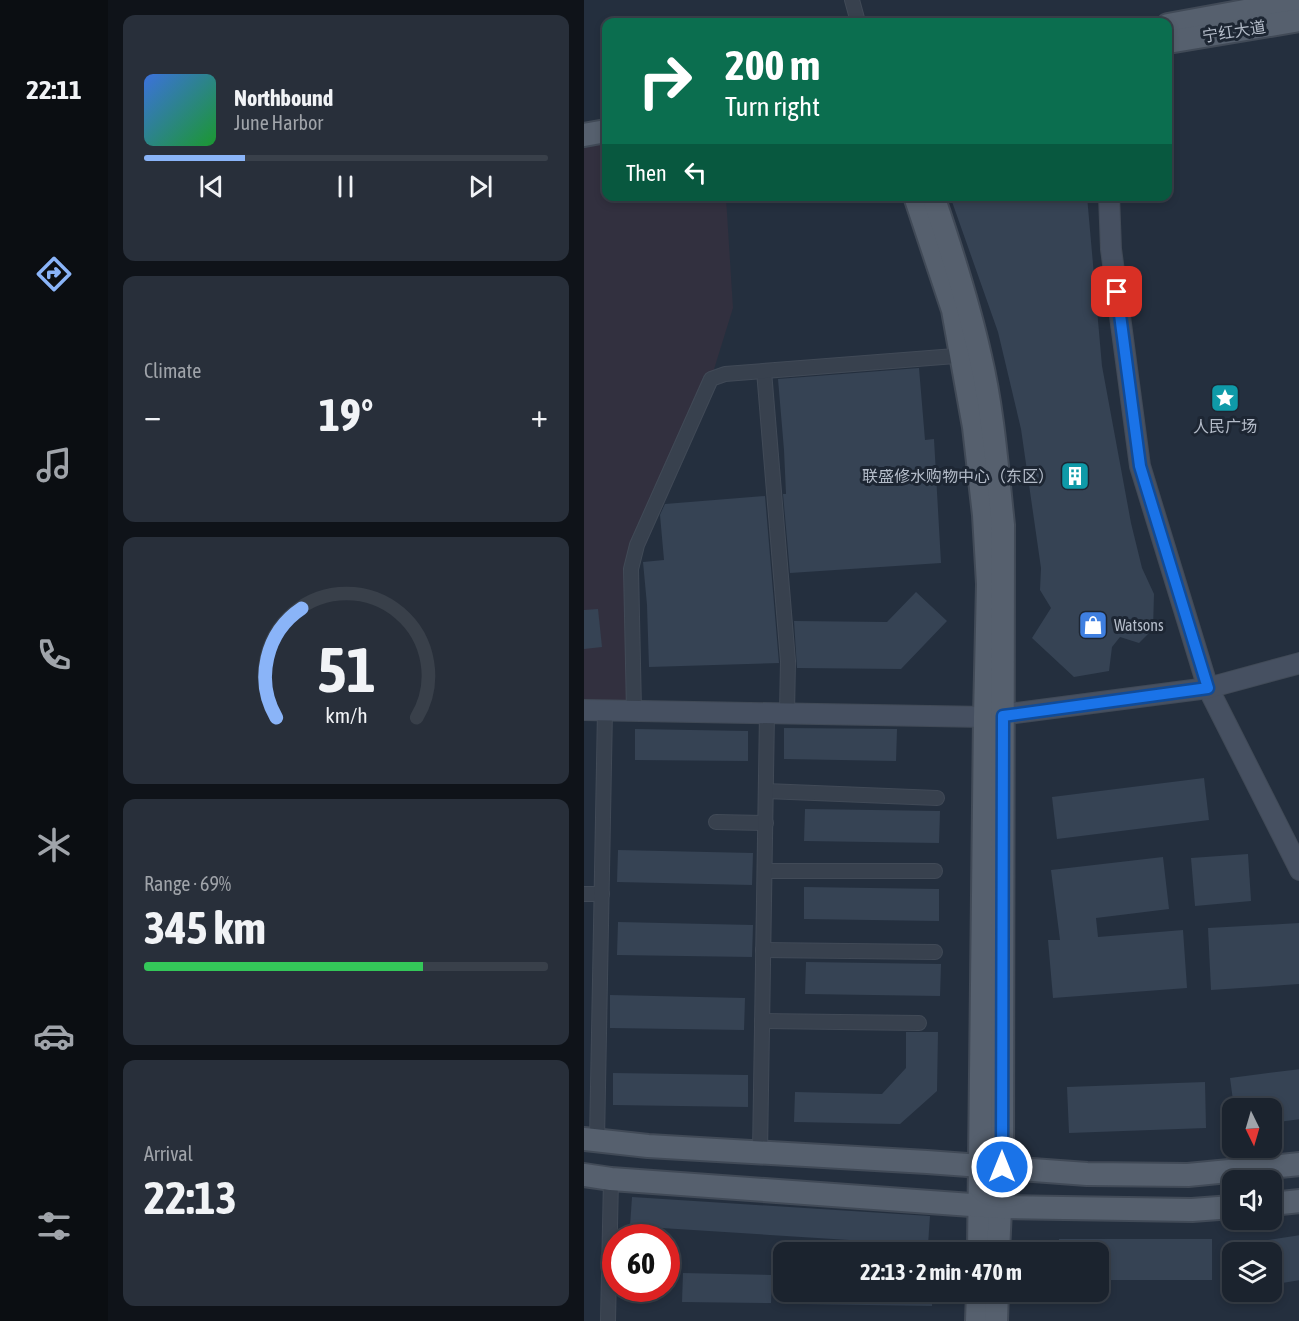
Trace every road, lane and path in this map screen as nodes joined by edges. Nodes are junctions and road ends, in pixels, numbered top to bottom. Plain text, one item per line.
1 (852, 0) edge
2 (1300, 1) edge
3 (857, 18) edge
4 (1300, 20) edge
5 (1172, 24) edge
6 (1172, 41) edge
7 (602, 117) edge
8 (584, 119) edge
9 (602, 132) edge
10 (584, 135) edge
11 (917, 201) edge
12 (935, 201) edge
13 (1109, 201) edge
14 (971, 355) junction
15 (764, 371) junction
16 (1300, 663) edge
17 (1208, 688) junction
18 (584, 710) edge
19 (605, 710) junction
20 (634, 711) junction
21 (777, 713) junction
22 (994, 716) junction
23 (766, 791) junction
24 (936, 798) dead end
25 (716, 822) dead end
26 (766, 824) junction
27 (1300, 870) edge
28 (765, 871) junction
29 (935, 871) dead end
30 (584, 894) edge
31 (602, 894) junction
32 (763, 950) junction
33 (935, 952) dead end
34 (762, 1021) junction
35 (919, 1023) dead end
36 (590, 1140) edge
37 (760, 1153) junction
38 (1300, 1164) edge
39 (991, 1166) junction
40 (584, 1175) edge
41 (611, 1179) junction
42 (1300, 1201) edge
43 (1282, 1203) edge
44 (989, 1206) junction
45 (1222, 1208) edge
46 (981, 1242) edge
47 (996, 1242) edge
48 (978, 1302) edge
49 (997, 1302) edge
50 (608, 1321) edge
51 (977, 1321) edge
52 (996, 1321) edge

1 - 3 street
2 - 5 main road, 宁红大道
4 - 6 main road, 宁红大道
7 - 8 main road
9 - 10 main road
11 - 14 main road
12 - 14 main road
13 - 17 street
14 - 15 street
14 - 22 main road
15 - 20 street
15 - 21 street
16 - 17 street
17 - 22 street
17 - 27 street
18 - 19 street
19 - 20 street
19 - 31 street
20 - 21 street
21 - 22 street
21 - 23 street
22 - 39 main road
23 - 24 street
23 - 26 street
25 - 26 street
26 - 28 street
28 - 29 street
28 - 32 street
30 - 31 street
31 - 36 street
32 - 33 street
32 - 34 street
34 - 35 street
34 - 37 street
36 - 37 main road
37 - 39 main road
38 - 39 main road
39 - 44 main road
40 - 41 main road
41 - 44 main road
41 - 50 street
42 - 43 main road
44 - 45 main road
44 - 46 main road
44 - 47 main road
48 - 51 main road
49 - 52 main road

